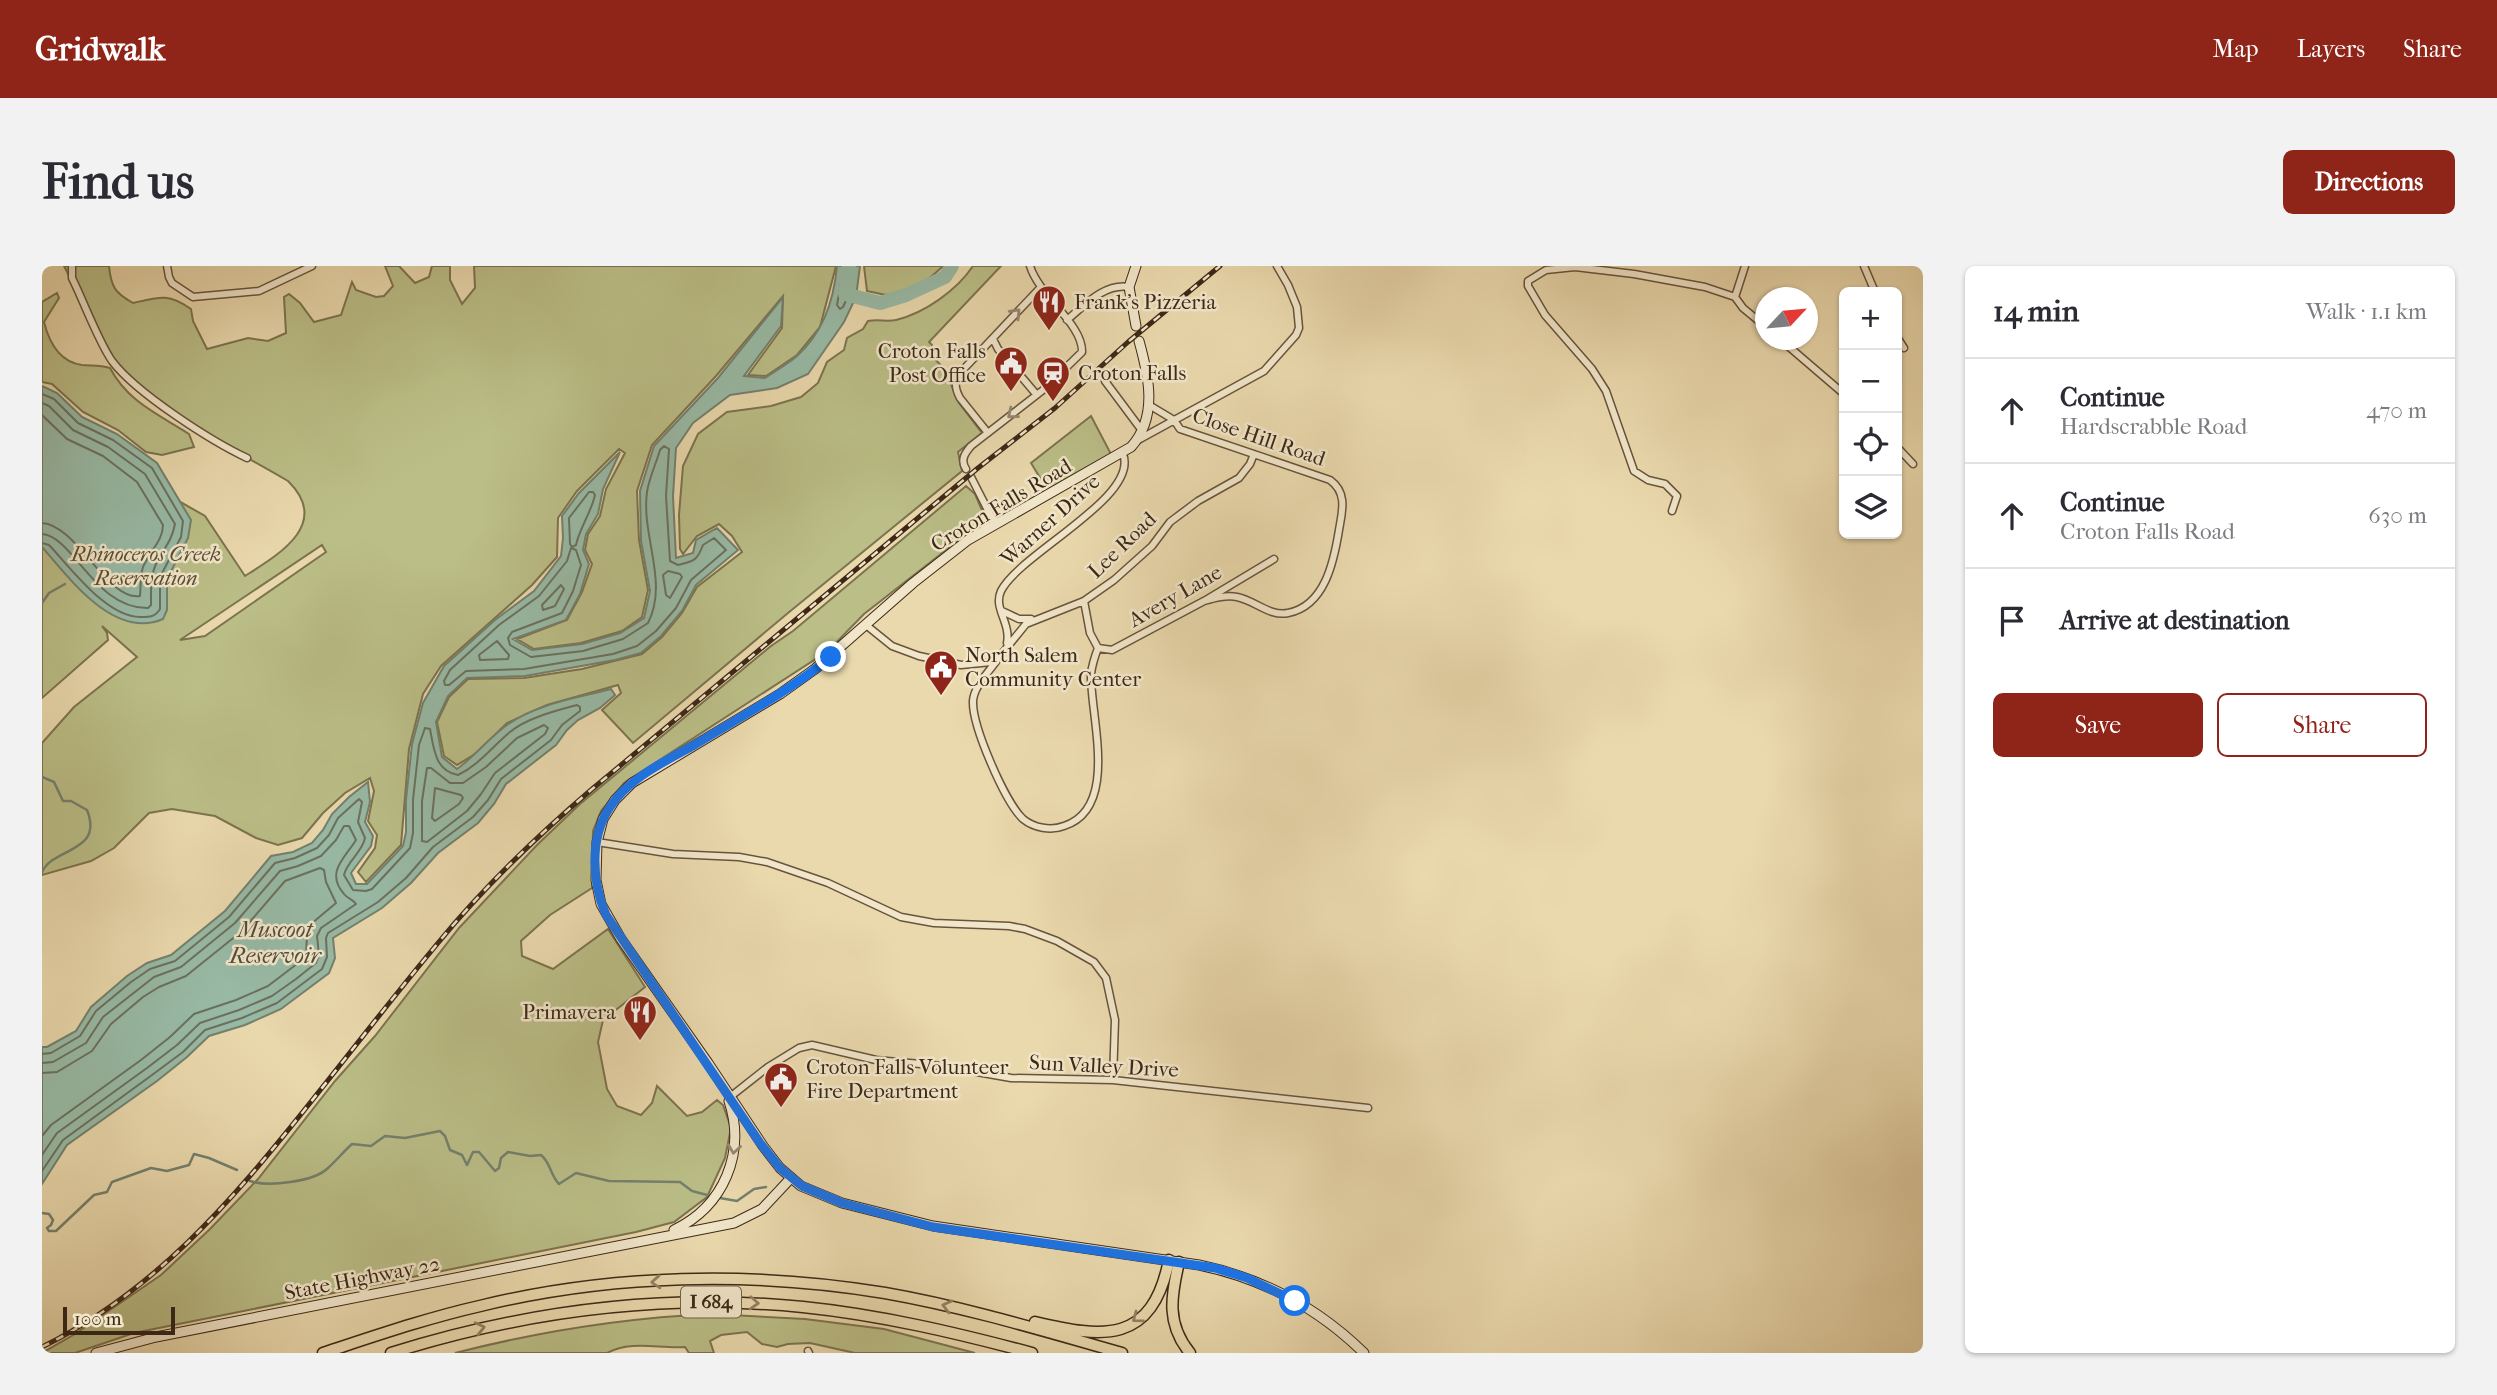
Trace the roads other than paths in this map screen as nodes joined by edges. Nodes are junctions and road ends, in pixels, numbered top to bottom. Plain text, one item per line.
1 (72, 266) edge
2 (167, 266) edge
3 (312, 266) edge
4 (1030, 266) edge
5 (1136, 266) edge
6 (1277, 266) edge
7 (1745, 266) edge
8 (1864, 266) edge
9 (1129, 287) junction
10 (1873, 287) edge
11 (1040, 288) junction
12 (1735, 297) junction
13 (1755, 318) edge
14 (1067, 320) junction
15 (1136, 326) dead end
16 (993, 339) junction
17 (1139, 341) dead end
18 (1902, 345) edge
19 (1904, 348) dead end
20 (1793, 350) edge
21 (1105, 381) dead end
22 (1839, 390) edge
23 (1036, 394) junction
24 (1149, 405) junction
25 (1174, 420) junction
26 (988, 433) junction
27 (1140, 436) junction
28 (1902, 452) edge
29 (1123, 453) junction
30 (1254, 454) junction
31 (247, 458) dead end
32 (1913, 464) dead end
33 (965, 470) dead end
34 (971, 477) dead end
35 (1672, 511) dead end
36 (995, 524) junction
37 (1274, 559) dead end
38 (1084, 601) junction
39 (1204, 601) junction
40 (1000, 608) junction
41 (1040, 617) junction
42 (866, 625) junction
43 (1005, 648) junction
44 (1098, 648) junction
45 (1000, 656) junction
46 (597, 842) junction
47 (1113, 1080) junction
48 (722, 1084) junction
49 (730, 1097) junction
50 (1368, 1108) dead end
51 (791, 1178) junction
52 (636, 1241) junction
53 (1174, 1261) junction
54 (1013, 1324) junction
55 (96, 1353) edge
56 (323, 1353) edge
57 (391, 1353) edge
58 (1032, 1353) edge
59 (1122, 1353) edge
60 (1190, 1353) edge
61 (1364, 1353) edge

1 - 31 street
2 - 3 street
4 - 11 street
5 - 9 main road
6 - 25 street
7 - 12 street
8 - 10 street
9 - 14 street
9 - 15 main road
11 - 14 street
16 -> 11 street
12 - 13 street
12 - 35 street
14 - 23 street
16 - 23 street
16 - 26 street
17 - 24 main road
18 - 19 street
20 - 22 street
21 - 27 street
23 -> 26 street
24 - 25 street, Close Hill Road
24 - 27 main road
25 - 27 street
25 - 30 street, Close Hill Road
26 - 33 street
27 - 29 main road
28 - 32 street
29 - 36 main road, Croton Falls Road
29 - 40 street, Warner Drive
30 - 38 street, Lee Road
30 - 39 street, Close Hill Road
34 - 36 street
36 - 42 main road, Croton Falls Road
37 - 39 street, Avery Lane
38 - 41 street, Lee Road
38 - 44 street
39 - 44 street, Avery Lane
40 - 41 street
40 - 43 street
41 - 43 street, Lee Road
42 - 45 street
42 - 46 main road, Croton Falls Road
43 - 45 street, Lee Road
44 - 45 street, Lee Road
46 - 47 street
46 - 48 main road, Croton Falls Road
47 - 49 street, Sun Valley Drive
47 - 50 street, Sun Valley Drive
48 - 49 main road, Croton Falls Road
48 -> 52 main road
49 - 51 main road, Croton Falls Road
51 - 52 main road
51 - 53 main road, Croton Falls Road
52 - 55 main road, State Highway 22
53 -> 54 highway
53 - 60 highway
53 - 61 main road, Croton Falls Road
54 -> 56 highway, I 684
54 - 59 highway, I 684
57 -> 58 highway, I 684

